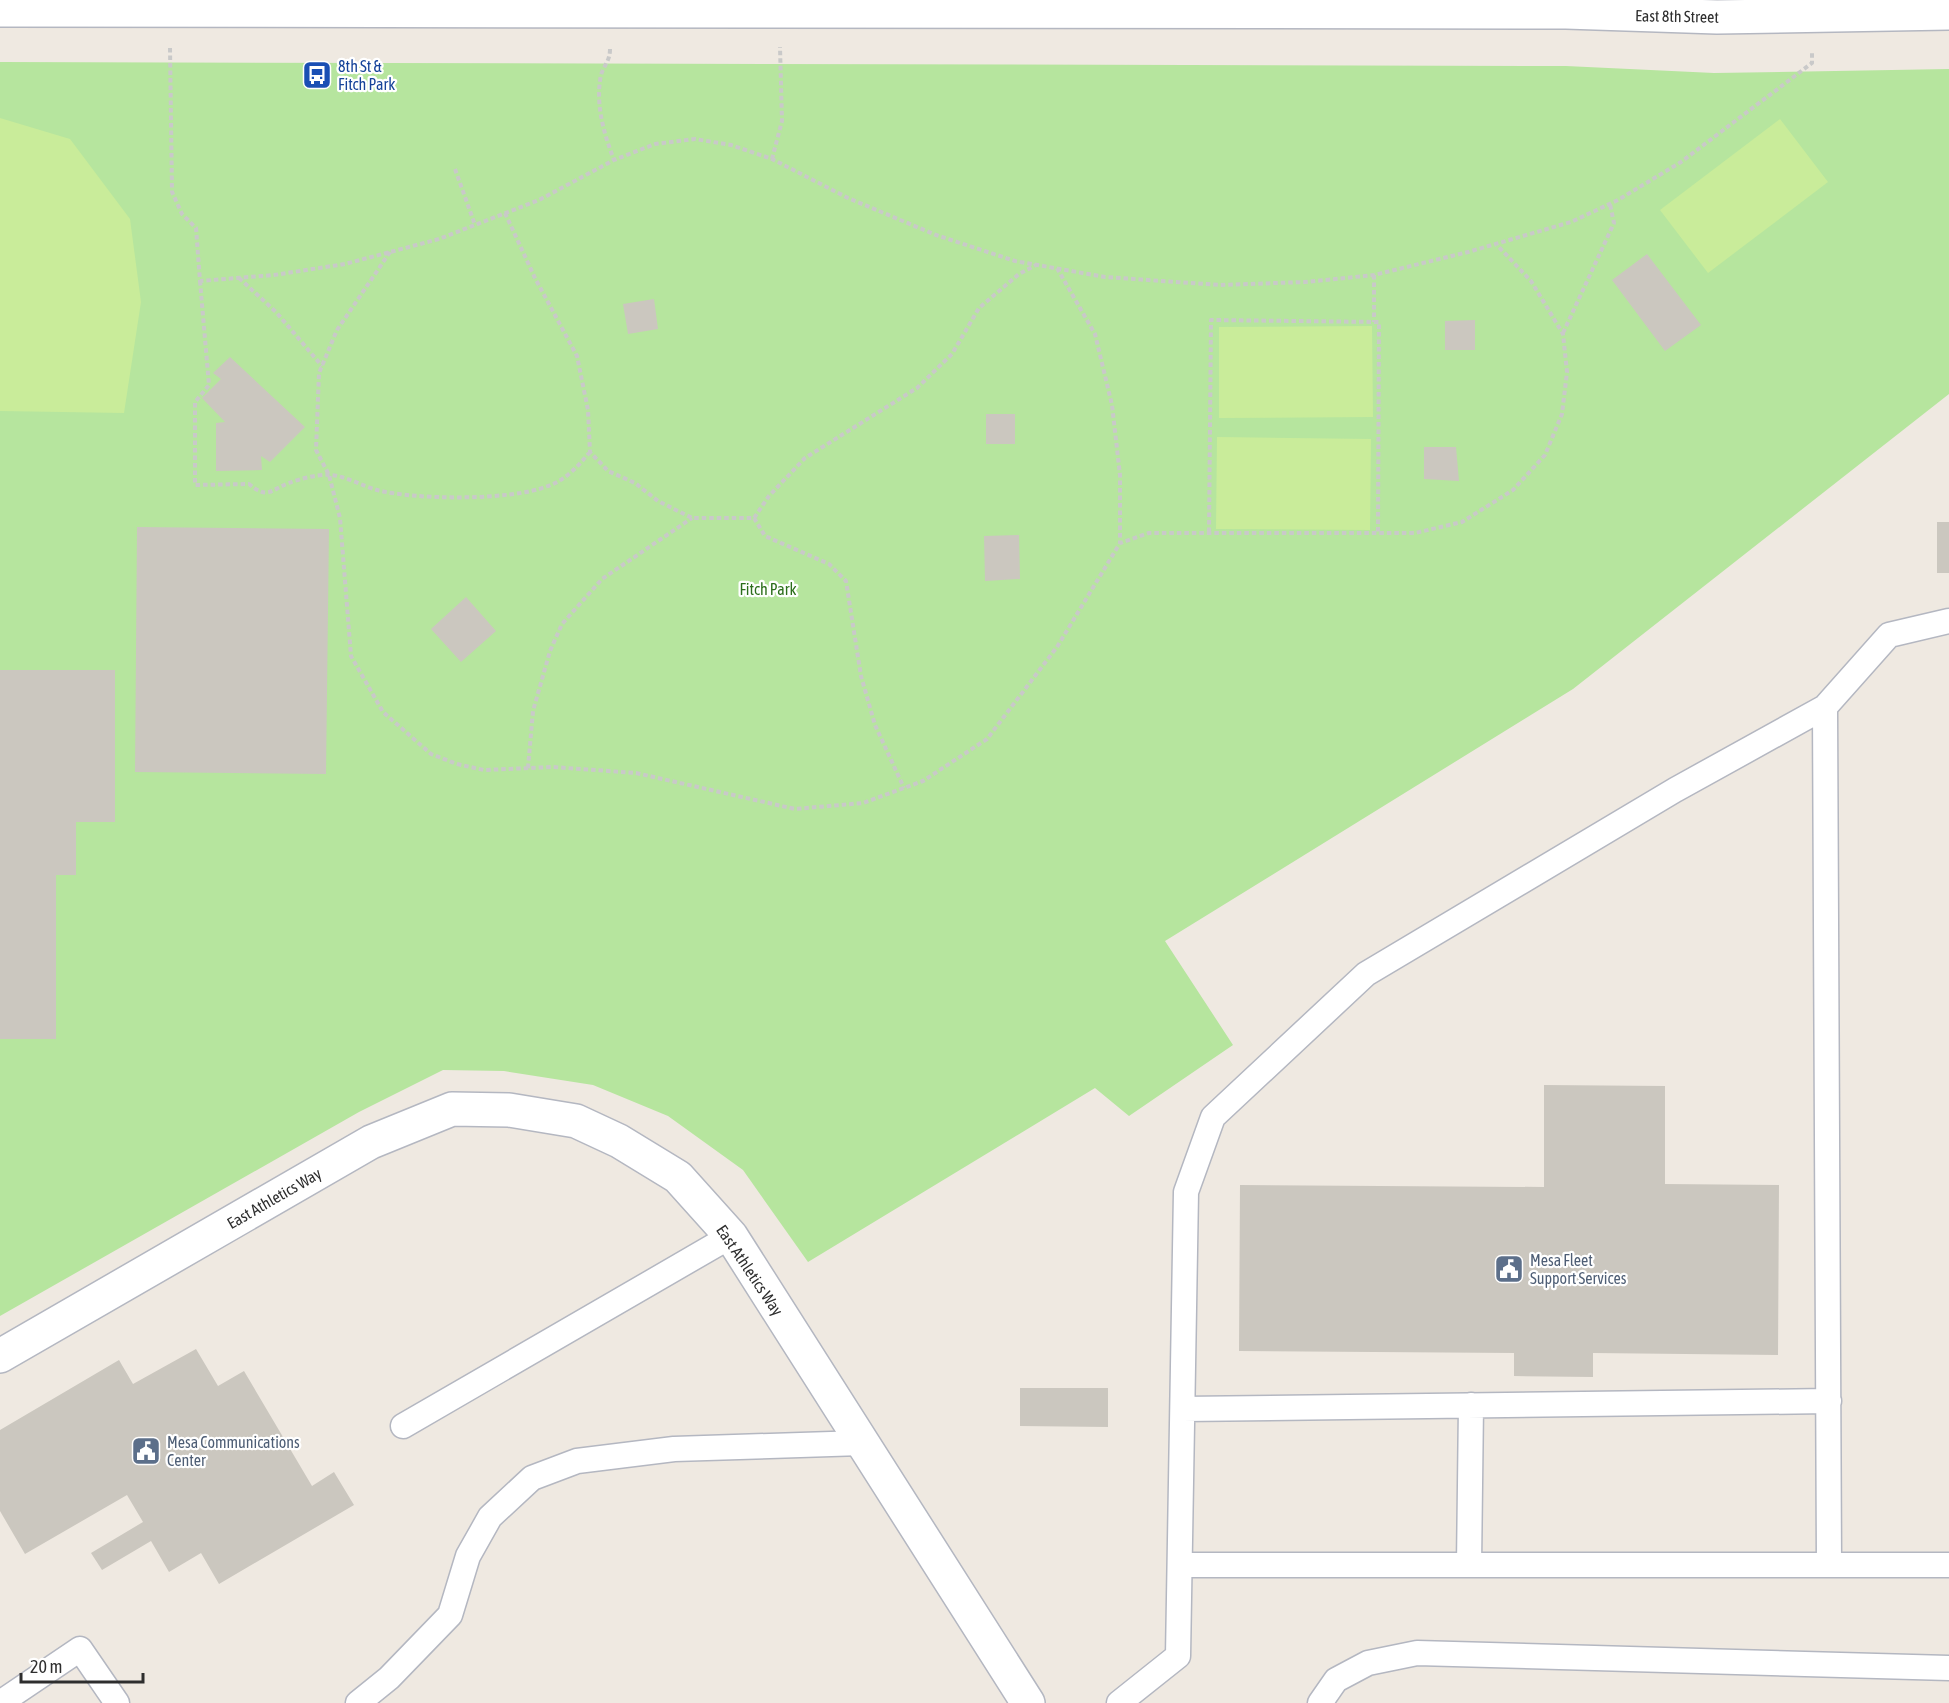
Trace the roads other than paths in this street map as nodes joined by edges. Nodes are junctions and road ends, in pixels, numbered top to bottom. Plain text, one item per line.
1 (547, 6) edge
2 (0, 10) edge
3 (1949, 13) edge
4 (1949, 621) edge
5 (1825, 707) junction
6 (731, 1236) junction
7 (0, 1356) edge
8 (1829, 1401) junction
9 (1471, 1405) junction
10 (1183, 1409) junction
11 (403, 1426) dead end
12 (862, 1443) junction
13 (1180, 1565) junction
14 (1469, 1565) junction
15 (1829, 1565) junction
16 (1949, 1565) edge
17 (1949, 1668) edge
18 (0, 1703) edge
19 (117, 1703) edge
20 (358, 1703) edge
21 (1028, 1703) edge
22 (1119, 1703) edge
23 (1320, 1703) edge

1 - 2 street, East 8th Street
1 - 3 street, East 8th Street
4 - 5 lane
5 - 8 lane
5 - 10 lane
6 - 7 street, East Athletics Way
6 - 11 lane
6 - 12 street, East Athletics Way
8 - 9 lane
8 - 15 lane
9 - 10 lane
9 - 14 lane
10 - 13 lane
12 - 20 lane
12 - 21 street, East Athletics Way
13 - 14 lane
13 - 22 lane
14 - 15 lane
15 - 16 lane
17 - 23 lane
18 - 19 lane

